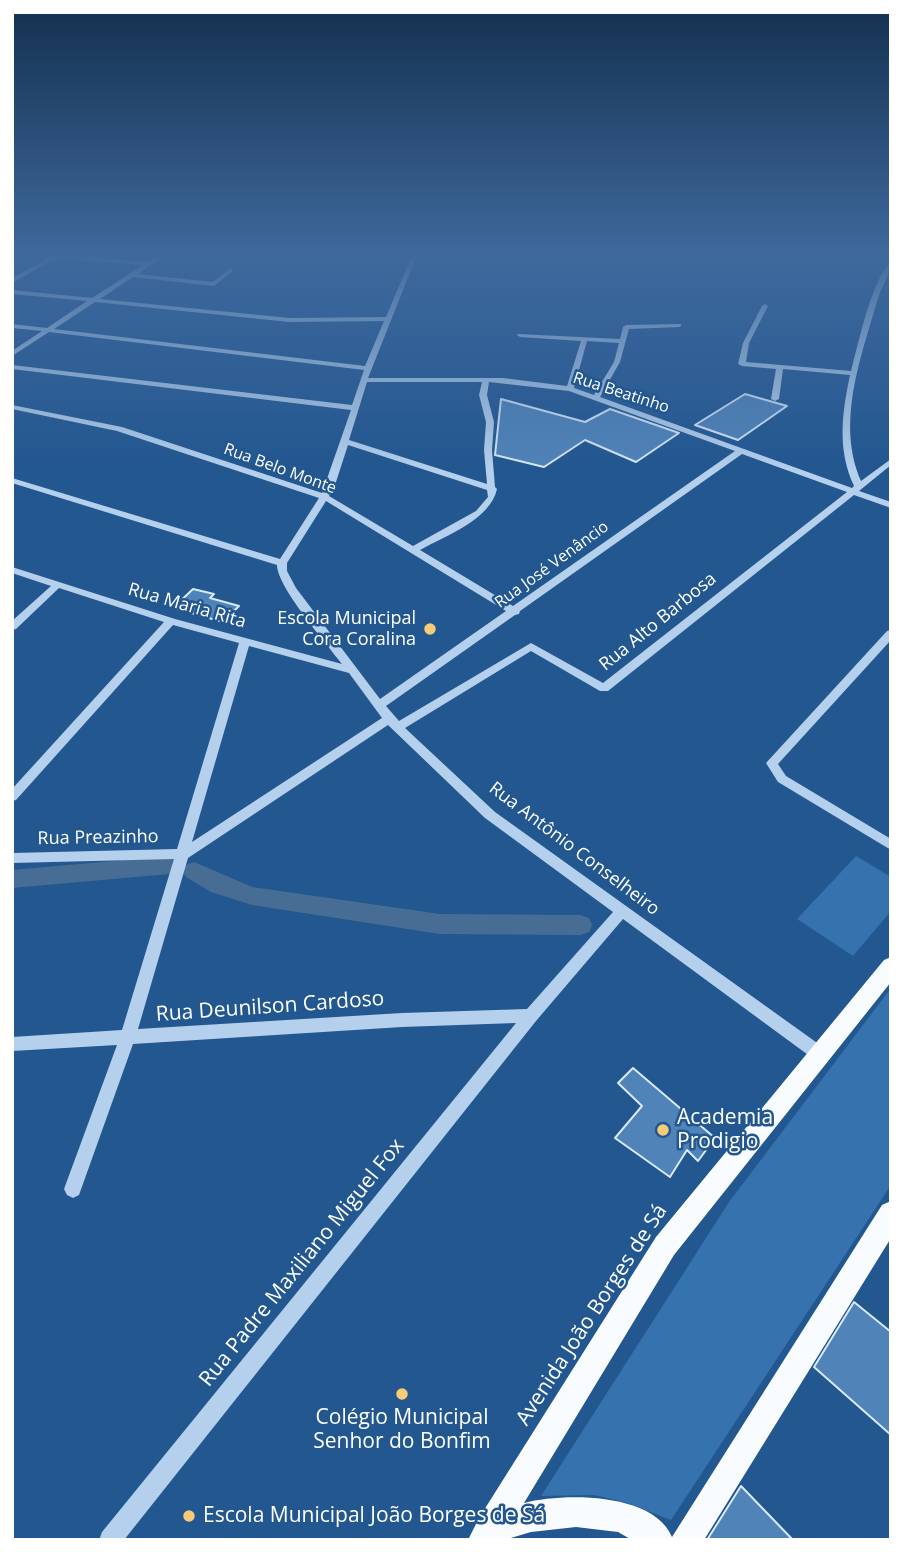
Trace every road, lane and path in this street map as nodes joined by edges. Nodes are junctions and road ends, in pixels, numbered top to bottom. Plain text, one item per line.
1 (25, 327) edge
2 (52, 327) edge
3 (385, 327) edge
4 (626, 327) edge
5 (754, 327) edge
6 (867, 327) edge
7 (48, 330) junction
8 (520, 335) dead end
9 (585, 338) junction
10 (623, 341) junction
11 (12, 354) edge
12 (12, 367) edge
13 (368, 368) junction
14 (779, 368) junction
15 (855, 373) junction
16 (365, 380) junction
17 (486, 380) junction
18 (570, 389) junction
19 (596, 397) junction
20 (775, 399) dead end
21 (355, 408) junction
22 (14, 409) edge
23 (344, 441) junction
24 (742, 450) junction
25 (891, 461) edge
26 (12, 480) edge
27 (855, 488) junction
28 (493, 489) junction
29 (326, 497) junction
30 (891, 505) edge
31 (414, 550) junction
32 (282, 563) junction
33 (12, 570) edge
34 (57, 585) junction
35 (515, 612) junction
36 (171, 621) junction
37 (12, 626) edge
38 (891, 633) edge
39 (246, 642) junction
40 (354, 671) junction
41 (380, 705) junction
42 (394, 723) junction
43 (12, 797) edge
44 (891, 845) edge
45 (184, 854) junction
46 (12, 858) edge
47 (623, 910) junction
48 (891, 966) edge
49 (530, 1016) junction
50 (128, 1037) junction
51 (12, 1044) edge
52 (821, 1055) junction
53 (73, 1189) dead end
54 (891, 1214) edge
55 (487, 1534) edge
56 (110, 1540) edge
57 (657, 1540) edge
58 (686, 1540) edge

1 - 7 street
2 - 7 street
3 - 13 street
4 - 10 street
5 - 14 street
6 - 15 street
7 - 11 street
7 - 13 street
8 - 9 street
9 - 10 street
9 - 18 street
10 - 19 street
12 - 21 street
13 - 16 street
14 - 15 street
14 - 20 street
15 - 27 street
16 - 17 street, Rua Beatinho
16 - 21 street
17 - 18 street, Rua Beatinho
17 - 28 street
18 - 19 street, Rua Beatinho
19 - 24 street, Rua Beatinho
21 - 23 street
22 - 29 street, Rua Belo Monte
23 - 28 street
23 - 29 street
24 - 27 street, Rua Beatinho
24 - 35 street, Rua José Venâncio
25 - 27 street, Rua Alto Barbosa
26 - 32 street
27 - 30 street, Rua Beatinho
27 - 42 street, Rua Alto Barbosa
28 - 31 street
29 - 31 street, Rua Belo Monte
29 - 32 street
31 - 35 street, Rua Belo Monte
32 - 40 street, Rua Antônio Conselheiro
33 - 34 street, Rua Maria Rita
34 - 36 street, Rua Maria Rita
34 - 37 street
35 - 41 street, Rua José Venâncio
36 - 39 street, Rua Maria Rita
36 - 43 street
38 - 44 street
39 - 40 street, Rua Maria Rita
39 - 45 street
40 - 41 street, Rua Antônio Conselheiro
41 - 42 street, Rua Antônio Conselheiro
42 - 45 street
42 - 47 street, Rua Antônio Conselheiro
45 - 46 street, Rua Preazinho
45 - 50 street
47 - 49 street, Rua Padre Maxiliano Miguel Fox
47 - 52 street, Rua Antônio Conselheiro
48 - 52 main road, Avenida João Borges de Sá
49 - 50 street, Rua Deunilson Cardoso
49 - 56 street, Rua Padre Maxiliano Miguel Fox
50 - 51 street, Rua Deunilson Cardoso
50 - 53 street
52 - 55 main road, Avenida João Borges de Sá
54 - 58 main road
55 - 57 main road

